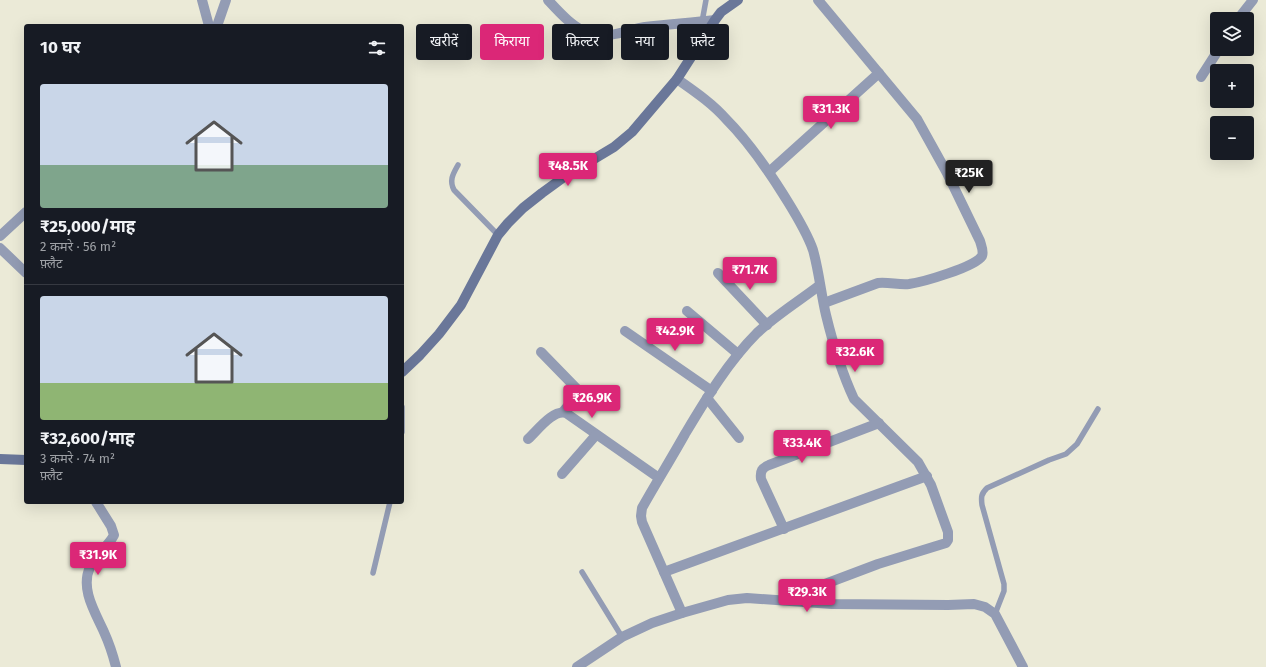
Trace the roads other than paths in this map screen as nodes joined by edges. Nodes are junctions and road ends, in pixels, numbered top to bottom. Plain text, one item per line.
1 (202, 0) edge
2 (226, 0) edge
3 (548, 0) edge
4 (706, 0) edge
5 (738, 0) edge
6 (818, 0) edge
7 (1253, 0) edge
8 (1244, 12) edge
9 (715, 20) junction
10 (702, 22) junction
11 (208, 24) edge
12 (218, 24) edge
13 (1214, 56) edge
14 (879, 73) junction
15 (1201, 76) dead end
16 (676, 79) junction
17 (458, 165) dead end
18 (769, 172) junction
19 (24, 214) edge
20 (498, 235) junction
21 (0, 236) edge
22 (0, 248) edge
23 (24, 271) edge
24 (718, 273) dead end
25 (820, 285) junction
26 (824, 303) junction
27 (687, 311) dead end
28 (767, 325) junction
29 (625, 331) dead end
30 (541, 352) dead end
31 (738, 354) junction
32 (404, 370) edge
33 (710, 395) junction
34 (1098, 409) dead end
35 (562, 412) junction
36 (879, 423) junction
37 (596, 434) junction
38 (739, 438) dead end
39 (528, 439) dead end
40 (0, 458) edge
41 (24, 460) edge
42 (562, 474) dead end
43 (927, 476) junction
44 (660, 478) junction
45 (97, 504) edge
46 (390, 504) edge
47 (784, 529) junction
48 (373, 572) dead end
49 (582, 572) dead end
50 (664, 572) junction
51 (814, 602) junction
52 (682, 613) junction
53 (995, 614) junction
54 (622, 637) junction
55 (116, 667) edge
56 (576, 667) edge
57 (1024, 667) edge

1 - 11 street
2 - 12 street
3 - 10 street
4 - 10 lane
5 - 9 street
6 - 14 street
7 - 8 street
9 - 10 street
9 - 16 street
13 - 15 street
14 - 18 street
14 - 26 street
16 - 18 street
16 - 20 street
17 - 20 lane
18 - 25 street
19 - 21 street
20 - 32 street
22 - 23 street
24 - 28 street
25 - 26 street
25 - 28 street
26 - 36 street
27 - 31 street
28 - 31 street
29 - 33 street
30 - 35 street
31 - 33 street
33 - 38 street
33 - 44 street
34 - 53 lane
35 - 37 street
35 - 39 street
36 - 43 street
36 - 47 street
37 - 42 street
37 - 44 street
40 - 41 street
43 - 47 street
43 - 51 street
44 - 50 street
45 - 55 street
46 - 48 lane
47 - 50 street
49 - 54 lane
50 - 52 street
51 - 52 street
51 - 53 street
52 - 54 street
53 - 57 street
54 - 56 street

